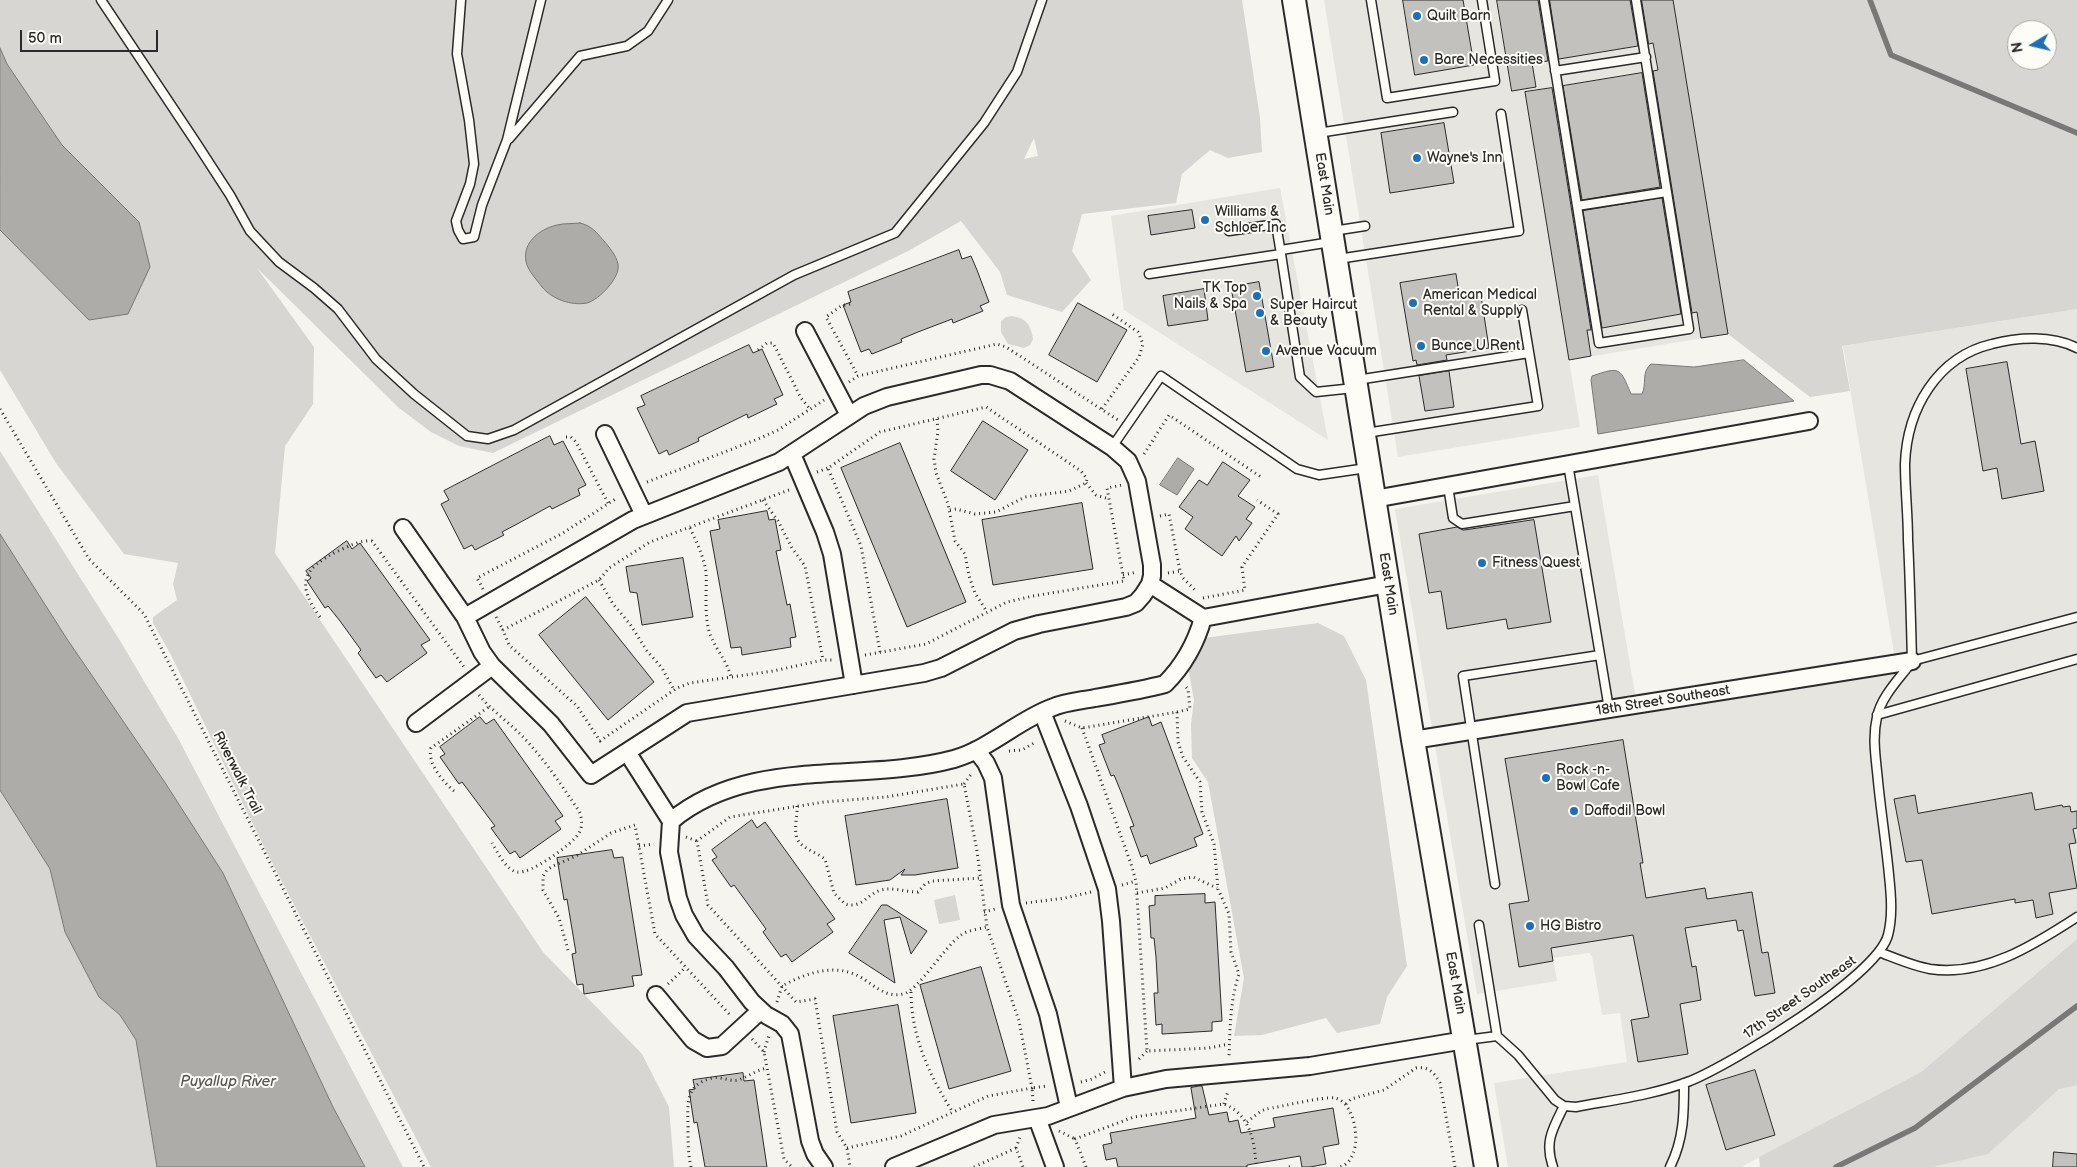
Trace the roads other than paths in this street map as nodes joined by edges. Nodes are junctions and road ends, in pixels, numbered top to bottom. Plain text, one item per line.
1 (101, 0) edge
2 (461, 0) edge
3 (541, 0) edge
4 (668, 0) edge
5 (1042, 0) edge
6 (1294, 0) edge
7 (1371, 0) edge
8 (1482, 0) edge
9 (1544, 0) edge
10 (1636, 0) edge
11 (1646, 57) junction
12 (1555, 72) junction
13 (1453, 112) dead end
14 (1501, 114) dead end
15 (1316, 134) junction
16 (508, 140) junction
17 (1667, 192) junction
18 (1577, 206) junction
19 (1365, 226) dead end
20 (1229, 231) dead end
21 (1334, 244) junction
22 (1281, 252) junction
23 (1149, 274) dead end
24 (1522, 310) dead end
25 (805, 331) dead end
26 (2077, 348) edge
27 (1529, 353) junction
28 (1356, 384) junction
29 (849, 414) junction
30 (1809, 421) dead end
31 (605, 434) dead end
32 (1364, 434) junction
33 (1112, 447) junction
34 (792, 454) junction
35 (1568, 464) junction
36 (1369, 467) junction
37 (1448, 486) junction
38 (1374, 499) junction
39 (1575, 506) junction
40 (644, 515) junction
41 (403, 528) dead end
42 (1150, 584) junction
43 (1388, 584) junction
44 (2077, 616) edge
45 (464, 617) junction
46 (1203, 618) junction
47 (1600, 655) junction
48 (2077, 659) edge
49 (1912, 661) junction
50 (492, 666) junction
51 (854, 685) junction
52 (1610, 709) junction
53 (1042, 712) junction
54 (1877, 715) junction
55 (416, 723) dead end
56 (1472, 731) junction
57 (1413, 740) junction
58 (976, 750) junction
59 (627, 752) junction
60 (671, 822) junction
61 (1496, 884) dead end
62 (2077, 917) edge
63 (1479, 925) dead end
64 (1879, 952) junction
65 (656, 995) dead end
66 (766, 1015) junction
67 (1497, 1036) junction
68 (1465, 1040) junction
69 (1684, 1083) junction
70 (1123, 1088) junction
71 (1564, 1106) junction
72 (1068, 1108) junction
73 (1037, 1118) junction
74 (824, 1167) edge
75 (894, 1167) edge
76 (1055, 1167) edge
77 (1486, 1167) edge
78 (1553, 1167) edge
79 (1670, 1167) edge

1 - 5 lane
2 - 16 lane
3 - 16 lane
4 - 16 lane
6 - 15 main road, East Main
7 - 8 lane
9 - 12 lane
10 - 11 lane
11 - 12 lane
11 - 17 lane
12 - 18 lane
13 - 15 lane
14 - 21 lane
15 - 21 main road, East Main
17 - 18 lane
17 - 18 lane
19 - 21 lane
20 - 22 lane
21 - 22 lane
21 - 28 main road, East Main
22 - 23 lane
22 - 28 lane
24 - 27 lane
25 - 29 street
26 - 49 lane
27 - 28 lane
27 - 32 lane
28 - 32 main road, East Main
29 - 33 street
29 - 34 street
30 - 35 street
31 - 40 street
32 - 36 main road, East Main
33 - 36 lane
33 - 42 street
34 - 40 street
34 - 51 street
35 - 37 street
35 - 39 lane
36 - 38 main road, East Main
37 - 38 street
37 - 39 lane
38 - 43 main road, East Main
39 - 47 lane
40 - 45 street
41 - 45 street
42 - 46 street
42 - 51 street
43 - 46 street
43 - 57 main road, East Main
44 - 49 lane
45 - 50 street
46 - 53 street
47 - 52 lane
47 - 56 lane
48 - 54 lane
49 - 52 street, 18th Street Southeast
49 - 54 lane, 17th Street Southeast
50 - 55 street
50 - 59 street
51 - 59 street
52 - 56 street, 18th Street Southeast
53 - 58 street
53 - 70 street
54 - 64 lane, 17th Street Southeast
56 - 57 street, 18th Street Southeast
56 - 61 lane
57 - 68 main road, East Main
58 - 60 street
58 - 72 street
59 - 60 street
60 - 66 street
62 - 64 lane
63 - 67 lane
64 - 69 lane, 17th Street Southeast
65 - 66 street
66 - 74 street
67 - 68 lane
67 - 71 lane
68 - 70 street
68 - 77 main road, East Main
69 - 71 lane, 17th Street Southeast
69 - 79 lane
70 - 72 street
71 - 78 lane
72 - 73 street
73 - 75 street
73 - 76 street

